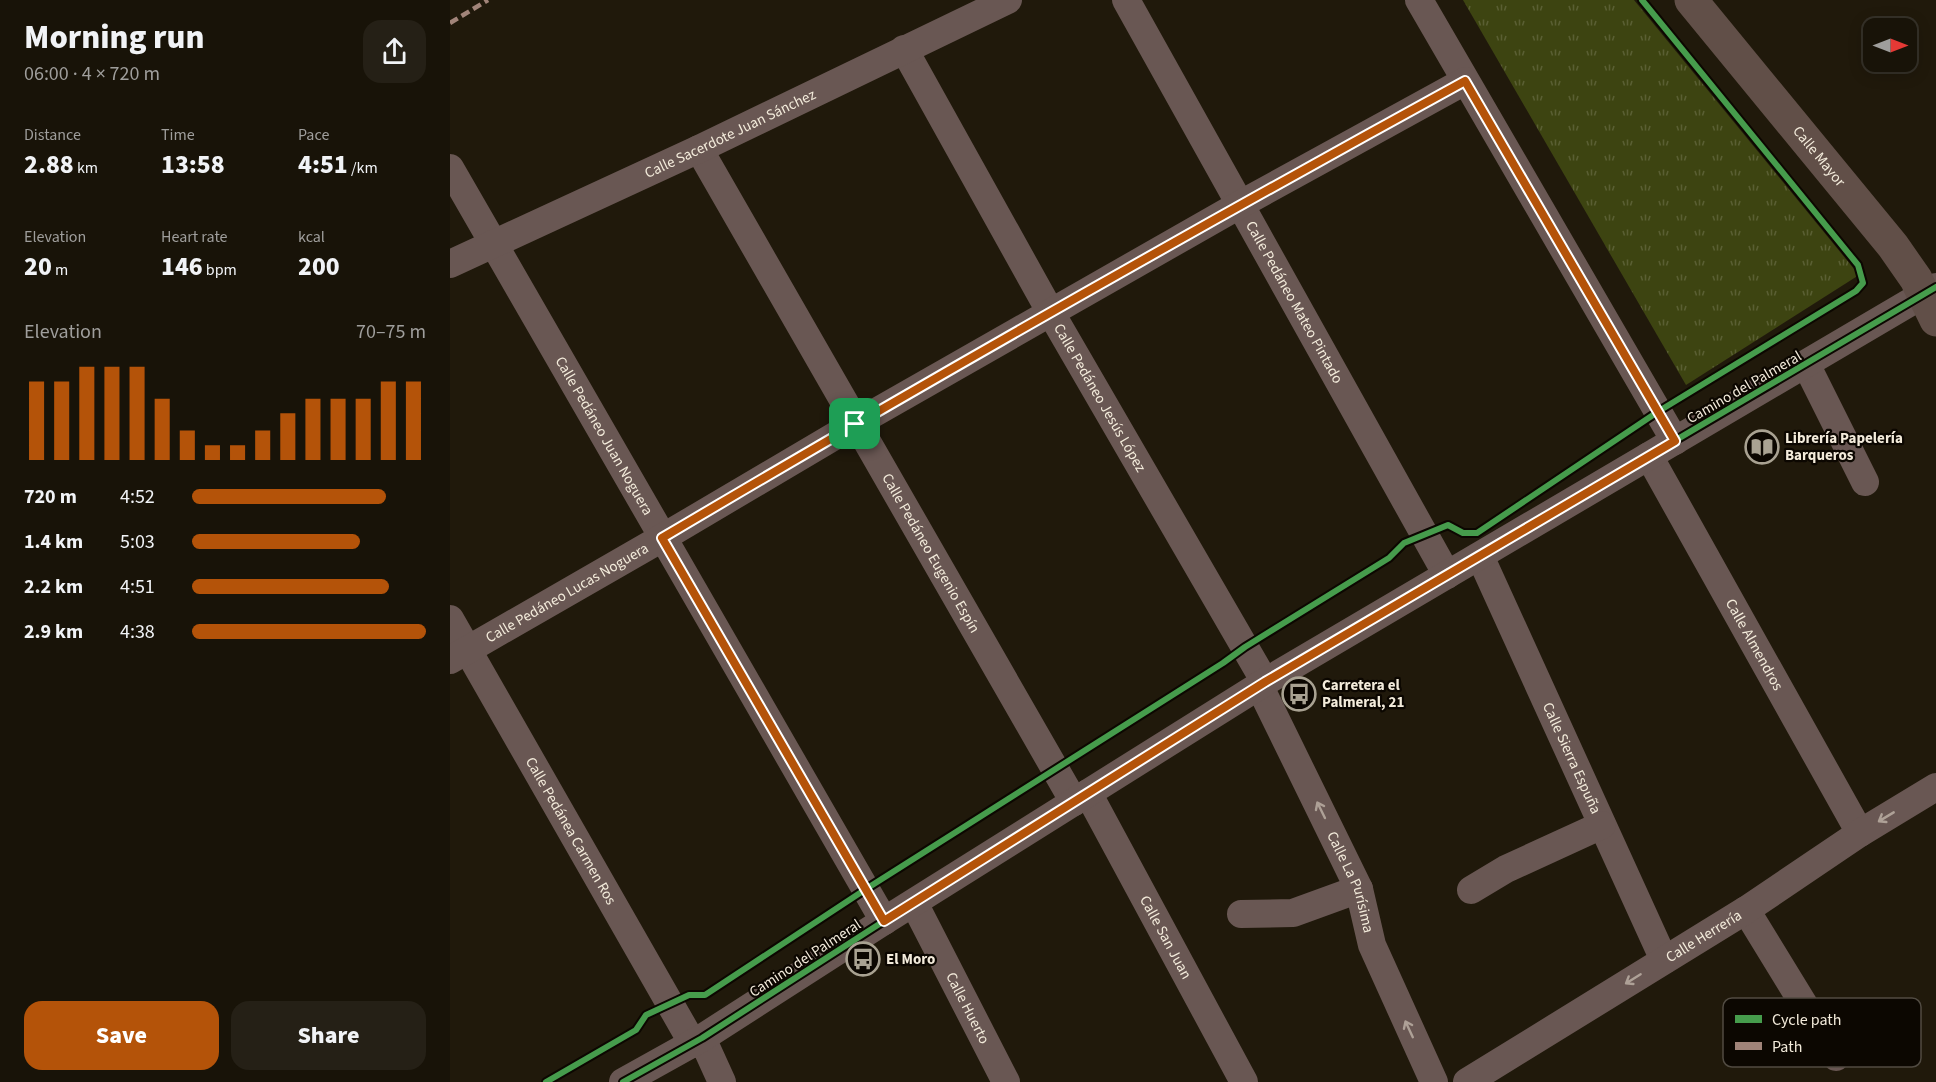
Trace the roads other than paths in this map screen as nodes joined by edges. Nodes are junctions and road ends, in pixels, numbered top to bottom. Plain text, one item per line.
1 (1008, 0) edge
2 (1126, 0) edge
3 (1419, 0) edge
4 (1691, 0) edge
5 (904, 49) junction
6 (1465, 81) junction
7 (699, 149) junction
8 (450, 168) edge
9 (1241, 204) junction
10 (495, 244) junction
11 (450, 264) edge
12 (1932, 300) edge
13 (1051, 313) junction
14 (1806, 364) junction
15 (855, 424) junction
16 (1675, 441) junction
17 (1649, 456) junction
18 (1865, 482) dead end
19 (662, 538) junction
20 (1480, 556) junction
21 (1447, 575) junction
22 (450, 619) edge
23 (459, 655) edge
24 (1262, 684) junction
25 (1936, 787) edge
26 (1081, 798) junction
27 (1602, 825) junction
28 (1860, 833) junction
29 (1359, 889) junction
30 (1471, 890) dead end
31 (914, 903) junction
32 (1746, 910) junction
33 (1241, 914) dead end
34 (884, 921) junction
35 (1664, 960) junction
36 (1800, 998) edge
37 (697, 1041) junction
38 (623, 1082) edge
39 (722, 1082) edge
40 (1006, 1082) edge
41 (1244, 1082) edge
42 (1434, 1082) edge
43 (1467, 1082) edge

1 - 5 street, Calle Sacerdote Juan Sánchez
2 - 9 street, Calle Pedáneo Mateo Pintado
3 - 6 street
4 - 12 street, Calle Mayor
5 - 7 street, Calle Sacerdote Juan Sánchez
5 - 13 street, Calle Pedáneo Jesús López
6 - 9 street, Calle Pedáneo Lucas Noguera
6 - 16 street
7 - 10 street, Calle Sacerdote Juan Sánchez
7 - 15 street, Calle Pedáneo Eugenio Espín
8 - 10 street, Calle Pedáneo Juan Noguera
9 - 13 street, Calle Pedáneo Lucas Noguera
9 - 21 street, Calle Pedáneo Mateo Pintado
10 - 11 street, Calle Sacerdote Juan Sánchez
10 - 19 street, Calle Pedáneo Juan Noguera
12 - 14 street, Camino del Palmeral
13 - 15 street, Calle Pedáneo Lucas Noguera
13 - 24 street, Calle Pedáneo Jesús López
14 - 16 street, Camino del Palmeral
14 - 18 street
15 - 19 street, Calle Pedáneo Lucas Noguera
15 - 26 street, Calle Pedáneo Eugenio Espín
16 - 17 street, Camino del Palmeral
17 - 20 street, Camino del Palmeral
17 - 28 street, Calle Almendros
19 - 23 street, Calle Pedáneo Lucas Noguera
19 - 34 street, Calle Pedáneo Juan Noguera
20 - 21 street, Camino del Palmeral
20 - 27 street, Calle Sierra Espuña
21 - 24 street, Camino del Palmeral
22 - 23 street, Calle Pedánea Carmen Ros
23 - 37 street, Calle Pedánea Carmen Ros
24 - 26 street, Camino del Palmeral
29 -> 24 street, Calle La Purísima
25 -> 28 street, Calle Herrería
26 - 31 street, Camino del Palmeral
26 - 41 street, Calle San Juan
27 - 30 street
27 - 35 street, Calle Sierra Espuña
28 - 32 street, Calle Herrería
29 - 33 street
42 -> 29 street, Calle La Purísima
31 - 34 street, Camino del Palmeral
31 - 40 street, Calle Huerto
32 - 35 street, Calle Herrería
32 - 36 street
34 - 37 street, Camino del Palmeral
35 -> 43 street, Calle Herrería
37 - 38 street, Camino del Palmeral
37 - 39 street, Calle Pedánea Carmen Ros

